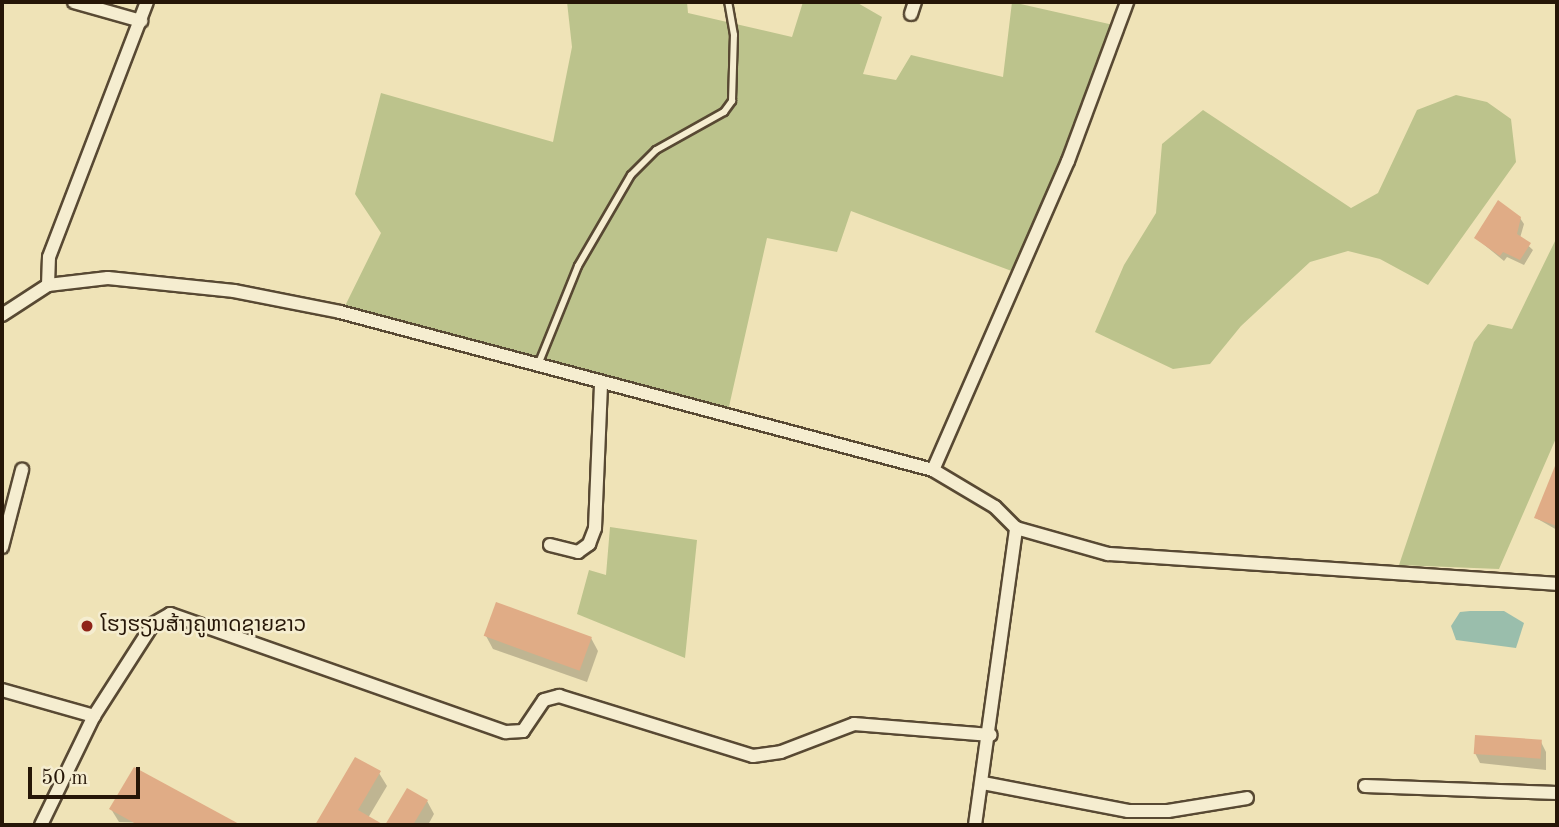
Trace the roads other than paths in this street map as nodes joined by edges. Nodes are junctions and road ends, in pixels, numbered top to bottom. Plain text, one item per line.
1 (74, 2) edge
2 (146, 2) edge
3 (729, 2) edge
4 (1127, 2) edge
5 (141, 21) junction
6 (48, 285) junction
7 (2, 315) edge
8 (538, 366) junction
9 (601, 384) junction
10 (933, 470) junction
11 (22, 471) dead end
12 (1016, 528) junction
13 (550, 545) dead end
14 (2, 547) edge
15 (1557, 584) edge
16 (2, 690) edge
17 (94, 716) junction
18 (991, 735) junction
19 (983, 783) junction
20 (1365, 786) dead end
21 (1557, 793) edge
22 (1247, 798) dead end
23 (41, 825) edge
24 (975, 825) edge

1 - 5 street
2 - 5 street
3 - 8 lane
4 - 10 street
5 - 6 street
6 - 7 street
6 - 8 street
8 - 9 street
9 - 10 street
9 - 13 street
10 - 12 street
11 - 14 street
12 - 15 street
12 - 18 street
16 - 17 street
17 - 18 street
17 - 23 street
18 - 19 street
19 - 22 street
19 - 24 street
20 - 21 street

